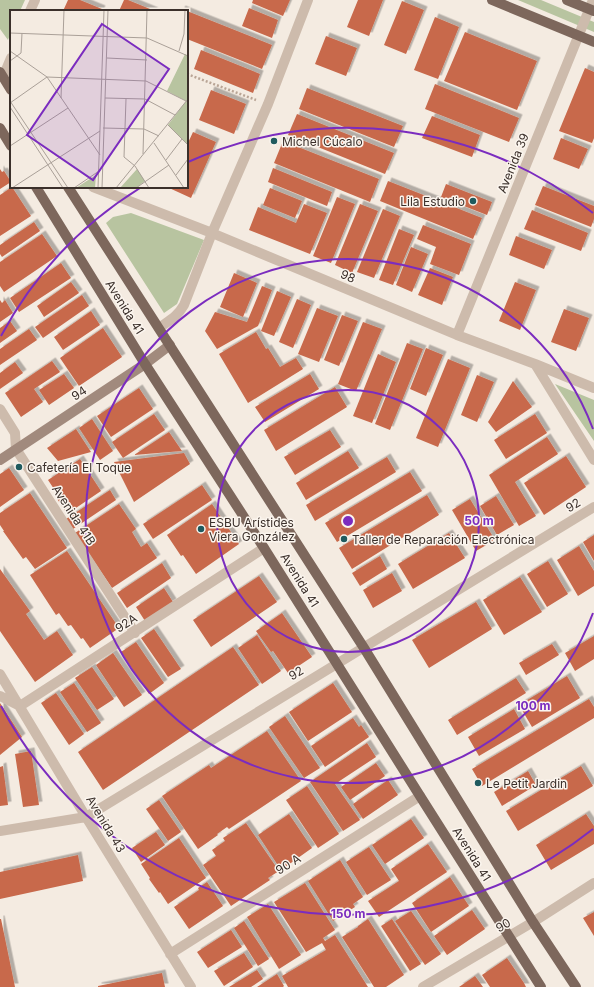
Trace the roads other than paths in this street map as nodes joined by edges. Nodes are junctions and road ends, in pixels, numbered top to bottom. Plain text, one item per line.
1 (35, 0) edge
2 (308, 0) edge
3 (492, 0) edge
4 (567, 0) edge
5 (592, 7) edge
6 (30, 10) edge
7 (579, 36) junction
8 (594, 42) edge
9 (10, 60) edge
10 (2, 74) edge
11 (10, 88) edge
12 (0, 128) edge
13 (10, 144) edge
14 (37, 188) edge
15 (69, 188) edge
16 (96, 188) edge
17 (212, 233) junction
18 (159, 328) junction
19 (456, 335) junction
20 (170, 345) junction
21 (145, 364) junction
22 (535, 364) junction
23 (594, 388) edge
24 (0, 409) edge
25 (16, 449) junction
26 (0, 460) edge
27 (594, 460) edge
28 (594, 507) edge
29 (264, 548) junction
30 (134, 633) junction
31 (364, 648) junction
32 (337, 663) junction
33 (0, 674) edge
34 (0, 696) edge
35 (20, 706) junction
36 (420, 796) junction
37 (86, 817) junction
38 (0, 831) edge
39 (594, 883) edge
40 (533, 922) junction
41 (509, 937) junction
42 (170, 954) junction
43 (191, 987) edge
44 (423, 987) edge
45 (541, 987) edge
46 (576, 987) edge

1 - 6 street
2 - 17 street, Avenida 41
3 - 7 main road
4 - 5 main road
5 - 7 street, Avenida 39
7 - 8 main road
7 - 19 street, Avenida 39
9 - 10 street
10 - 11 main road
12 - 13 main road
14 - 21 main road, Avenida 41
15 - 18 main road, Avenida 41
16 - 17 street, 98
17 - 18 street, Avenida 41
17 - 19 street, 98
18 - 20 main road, Avenida 41
19 - 22 street, 98
20 - 21 street, 94
20 - 31 main road, Avenida 41
21 - 25 street, 94
21 - 29 main road, Avenida 41
22 - 23 street, 98
22 - 27 street
24 - 25 street, Avenida 41B
25 - 26 street, 94
25 - 30 street, Avenida 41B
28 - 31 street, 92
29 - 30 street, 92A
29 - 32 main road, Avenida 41
30 - 35 street, 92A
31 - 32 street, 92
31 - 40 main road, Avenida 41
32 - 36 main road, Avenida 41
32 - 37 street, 92
33 - 35 street, Avenida 43
34 - 35 street
35 - 37 street, Avenida 43
36 - 41 main road, Avenida 41
36 - 42 street, 90 A
37 - 38 street, 92
37 - 42 street, Avenida 43
39 - 40 street, 90
40 - 41 street, 90
40 - 46 main road, Avenida 41
41 - 44 street, 90
41 - 45 main road, Avenida 41
42 - 43 street, Avenida 43

